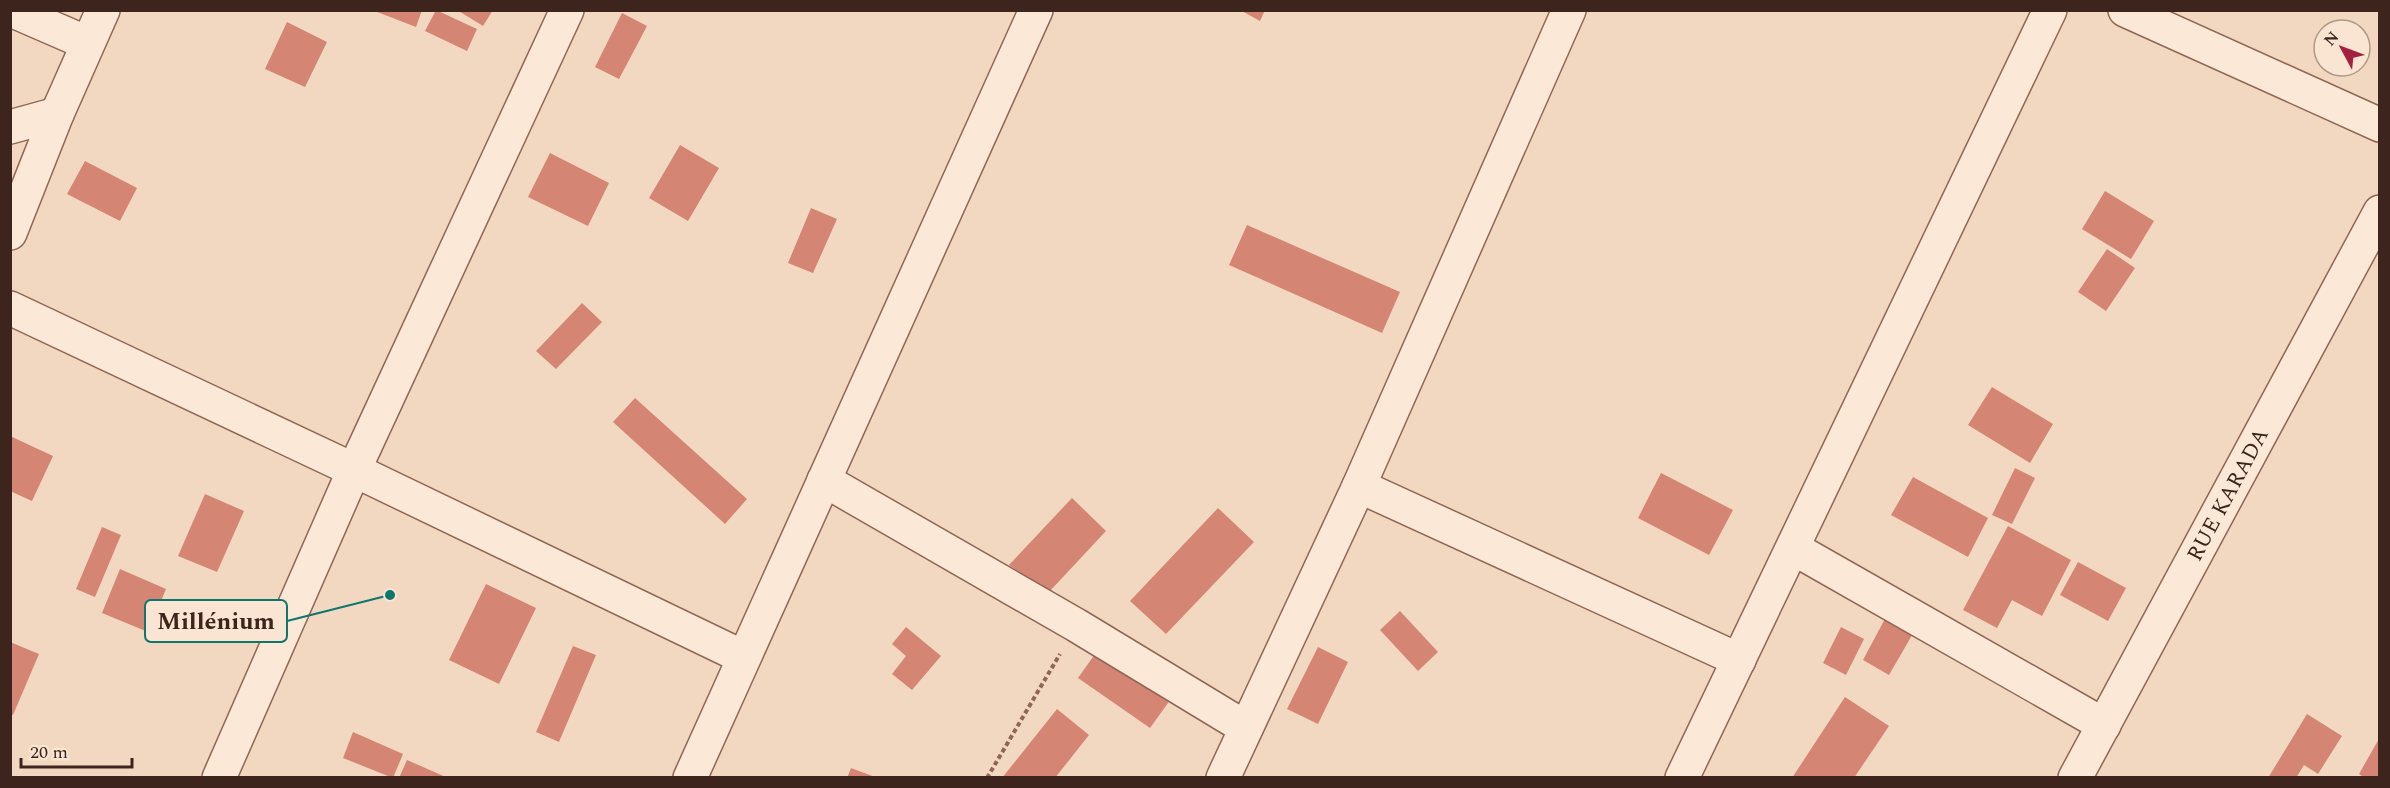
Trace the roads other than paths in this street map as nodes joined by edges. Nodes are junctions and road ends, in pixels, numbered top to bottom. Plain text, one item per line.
1 (11, 10) edge
2 (103, 10) edge
3 (567, 10) edge
4 (1036, 10) edge
5 (1569, 10) edge
6 (2050, 10) edge
7 (2125, 10) edge
8 (87, 43) junction
9 (57, 114) junction
10 (2379, 125) edge
11 (10, 127) edge
12 (2379, 212) edge
13 (10, 233) edge
14 (10, 308) edge
15 (354, 470) junction
16 (824, 480) junction
17 (1359, 486) junction
18 (1793, 548) junction
19 (743, 657) junction
20 (1739, 660) junction
21 (2104, 725) junction
22 (1246, 728) junction
23 (1235, 773) edge
24 (219, 777) edge
25 (690, 777) edge
26 (1682, 777) edge
27 (2075, 777) edge

1 - 8 street
2 - 8 street
3 - 15 street
4 - 16 street
5 - 17 street
6 - 18 street
7 - 10 street
8 - 9 street
9 - 11 street
9 - 13 street
12 - 21 street, RUE KARADA
14 - 15 street
15 - 19 street
15 - 24 street
16 - 19 street
16 - 22 street
17 - 20 street
17 - 22 street
18 - 20 street
18 - 21 street
19 - 25 street
20 - 26 street
21 - 27 street, RUE KARADA
22 - 23 street

